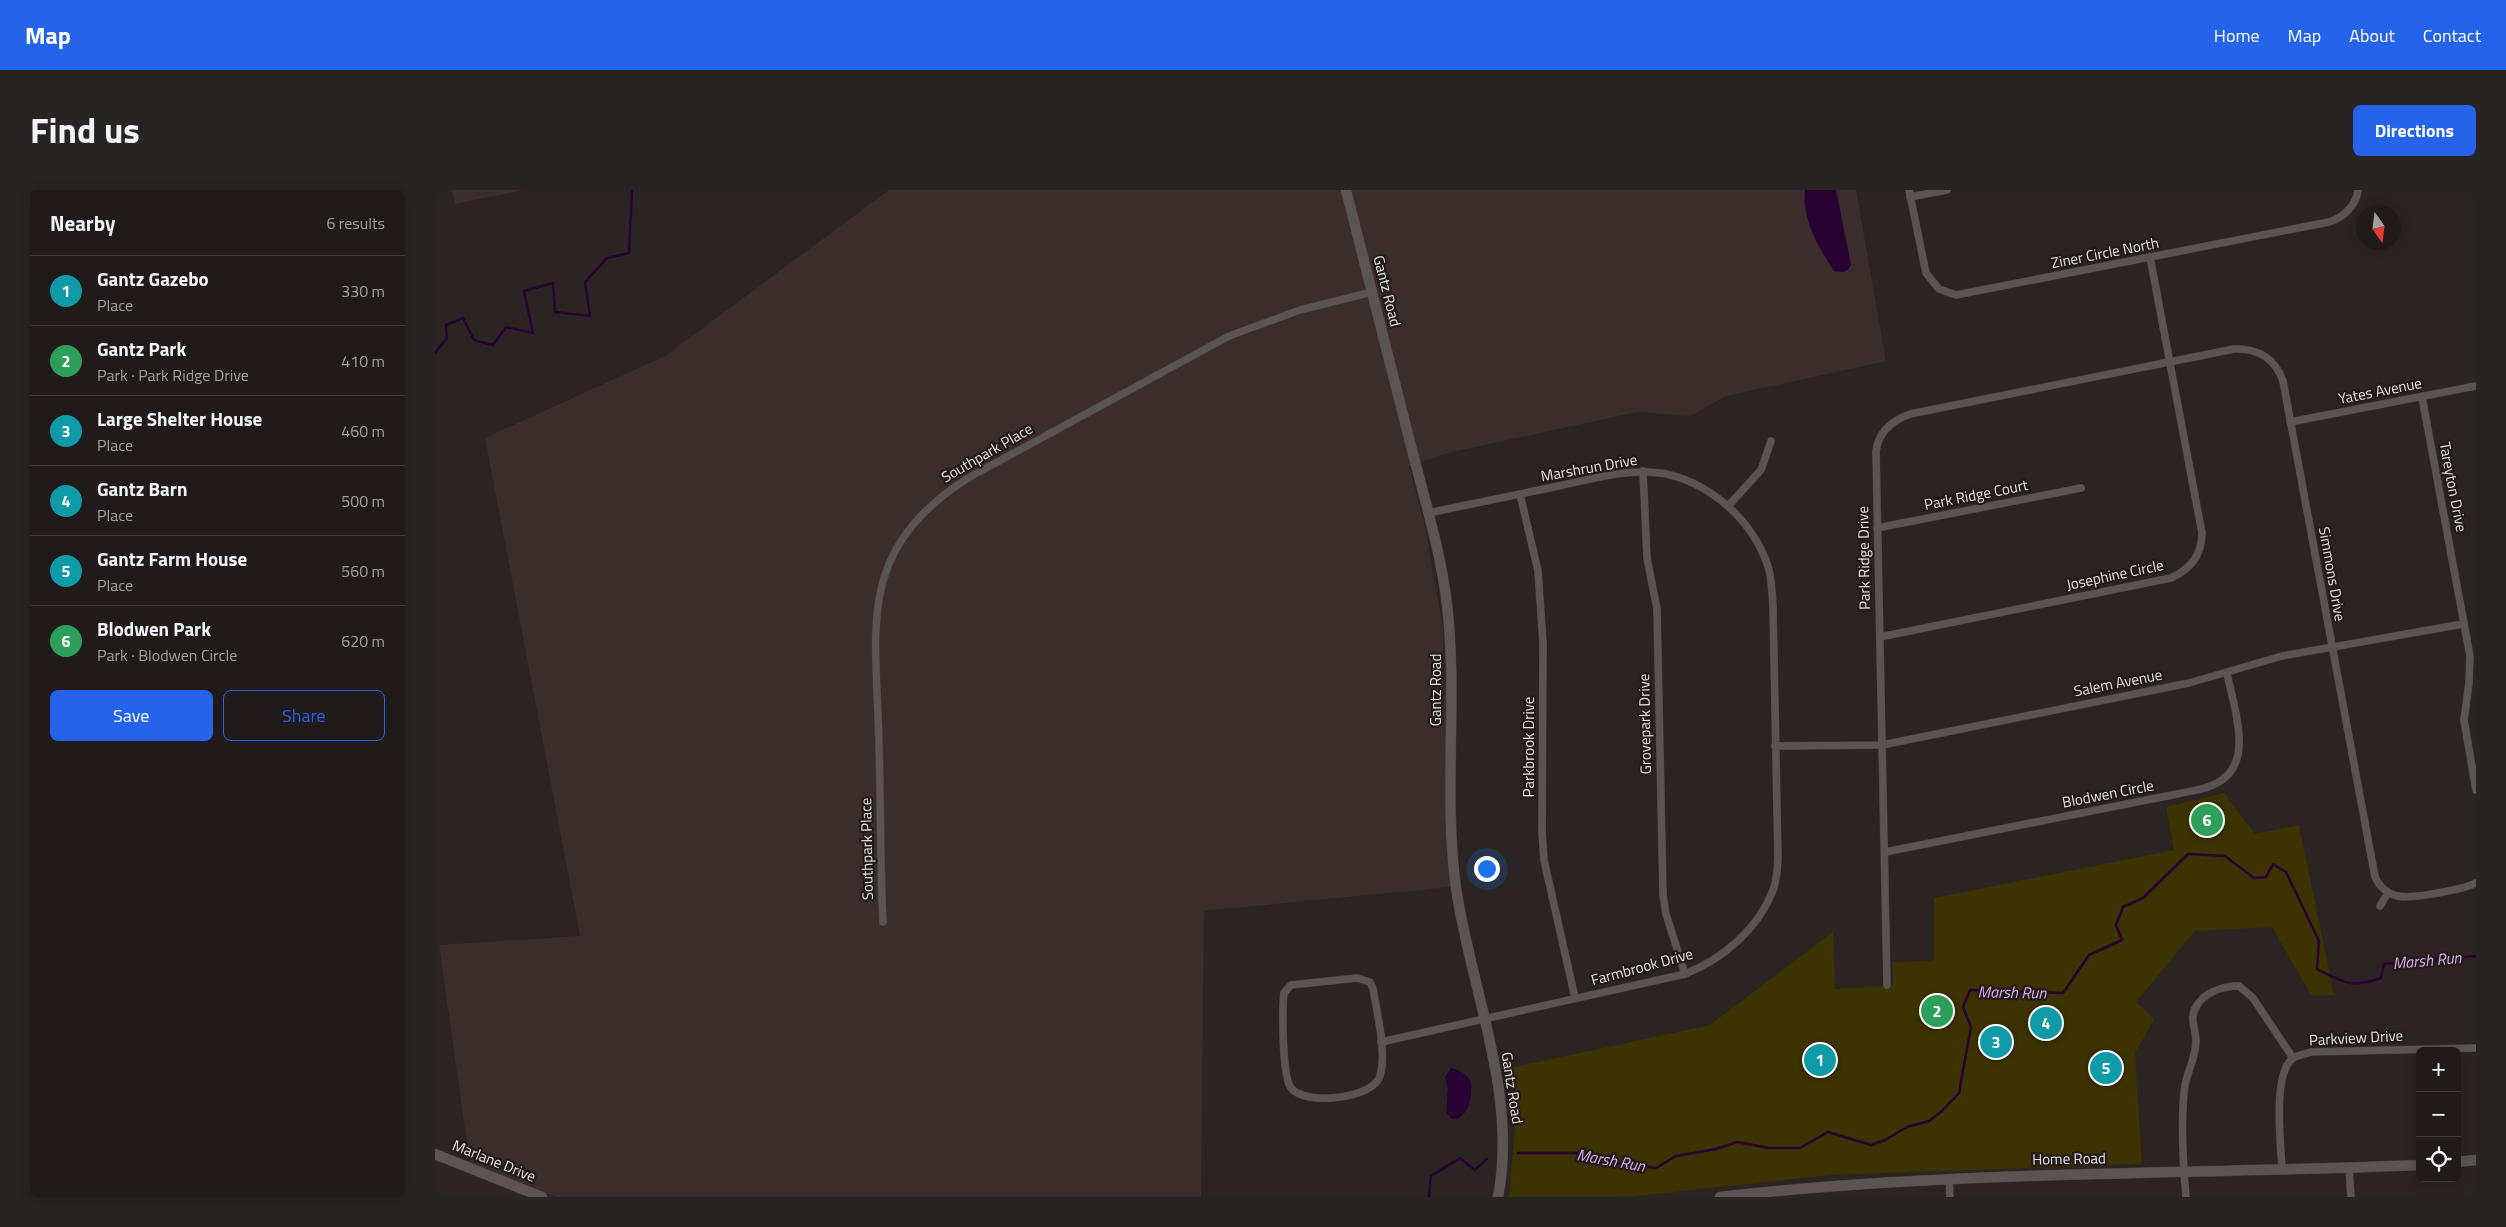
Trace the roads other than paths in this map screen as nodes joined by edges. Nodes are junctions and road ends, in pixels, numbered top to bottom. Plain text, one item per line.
1 (1346, 190) edge
2 (1947, 190) edge
3 (2357, 190) edge
4 (1909, 194) edge
5 (2151, 258) junction
6 (1372, 292) junction
7 (2171, 362) junction
8 (2476, 386) edge
9 (2422, 397) junction
10 (2290, 422) junction
11 (1771, 441) dead end
12 (1643, 472) junction
13 (2081, 488) dead end
14 (1520, 494) junction
15 (1729, 505) junction
16 (1428, 513) junction
17 (1877, 528) junction
18 (2463, 624) junction
19 (1879, 637) junction
20 (2331, 648) junction
21 (2473, 671) edge
22 (2227, 673) junction
23 (1775, 724) joint
24 (1882, 745) junction
25 (1775, 746) junction
26 (2476, 790) edge
27 (1885, 852) junction
28 (2476, 883) edge
29 (2388, 893) junction
30 (2380, 906) dead end
31 (883, 922) dead end
32 (1685, 974) junction
33 (1887, 985) dead end
34 (1575, 998) junction
35 (1483, 1019) junction
36 (1381, 1042) junction
37 (2476, 1048) edge
38 (2293, 1058) junction
39 (435, 1154) edge
40 (2476, 1160) edge
41 (2461, 1162) edge
42 (2416, 1165) edge
43 (2349, 1168) junction
44 (2282, 1169) junction
45 (2184, 1171) junction
46 (1949, 1178) junction
47 (1750, 1195) edge
48 (542, 1197) edge
49 (1498, 1197) edge
50 (1720, 1197) edge
51 (1950, 1197) edge
52 (2186, 1197) edge
53 (2351, 1197) edge

1 - 6 main road, Gantz Road
2 - 4 street
3 - 5 street, Ziner Circle North
4 - 5 street, Ziner Circle North
5 - 7 street, Josephine Circle
6 - 16 main road, Gantz Road
6 - 31 street, Southpark Place
7 - 10 street, Simmons Drive
7 - 17 street, Park Ridge Drive
7 - 19 street, Josephine Circle
8 - 9 street, Yates Avenue
9 - 10 street, Yates Avenue
9 - 18 street, Tareyton Drive
10 - 20 street, Simmons Drive
11 - 15 street
12 - 14 street, Marshrun Drive
12 - 15 street, Marshrun Drive
12 - 32 street, Grovepark Drive
13 - 17 street, Park Ridge Court
14 - 16 street, Marshrun Drive
14 - 34 street, Parkbrook Drive
15 - 23 street, Marshrun Drive
16 - 35 main road, Gantz Road
17 - 19 street, Park Ridge Drive
18 - 20 street, Salem Avenue
18 - 21 street, Tareyton Drive
19 - 24 street, Park Ridge Drive
20 - 22 street, Salem Avenue
20 - 29 street, Simmons Drive
21 - 26 street, Tareyton Drive
22 - 24 street, Salem Avenue
22 - 27 street, Blodwen Circle
23 - 25 street, Farmbrook Drive
24 - 25 street, Salem Avenue
24 - 27 street, Park Ridge Drive
25 - 32 street, Farmbrook Drive
27 - 33 street, Park Ridge Drive
28 - 29 street
29 - 30 street
32 - 34 street, Farmbrook Drive
34 - 35 street, Farmbrook Drive
35 - 36 street, Farmbrook Drive
35 - 49 main road, Gantz Road
36 - 36 street
37 - 38 street, Parkview Drive
38 - 44 street, Parkview Drive
38 - 45 street
39 - 48 main road, Marlane Drive
40 - 41 main road
42 - 43 main road, Home Road
43 - 44 main road, Home Road
43 - 53 street
44 - 45 main road, Home Road
45 - 46 main road, Home Road
45 - 52 street
46 - 47 main road, Home Road
46 - 51 street
47 - 50 main road, Home Road

